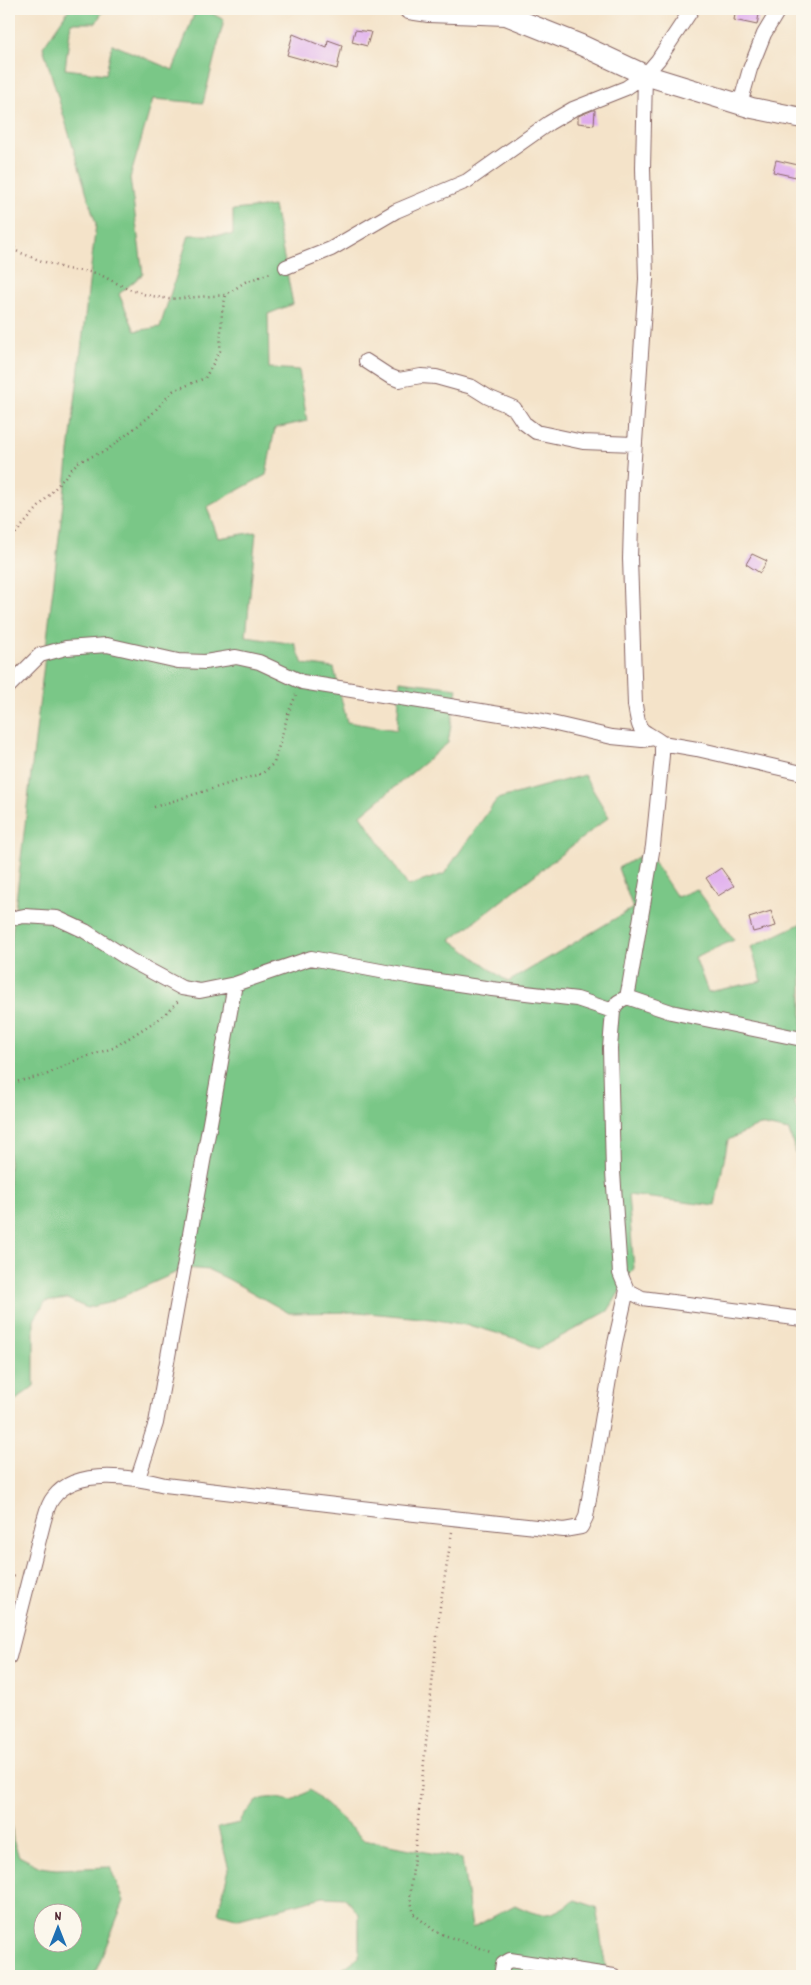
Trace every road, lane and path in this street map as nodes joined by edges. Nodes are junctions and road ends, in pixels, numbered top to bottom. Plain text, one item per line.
1 (409, 9) edge
2 (692, 9) edge
3 (779, 9) edge
4 (645, 75) junction
5 (740, 104) junction
6 (802, 118) edge
7 (9, 239) edge
8 (286, 267) joint
9 (226, 295) junction
10 (366, 361) dead end
11 (634, 444) junction
12 (9, 541) edge
13 (302, 682) junction
14 (9, 686) edge
15 (659, 741) junction
16 (802, 773) edge
17 (154, 807) dead end
18 (9, 919) edge
19 (235, 984) junction
20 (190, 989) junction
21 (627, 997) junction
22 (613, 1011) junction
23 (802, 1039) edge
24 (9, 1085) edge
25 (627, 1290) junction
26 (802, 1319) edge
27 (138, 1478) junction
28 (454, 1519) junction
29 (9, 1657) edge
30 (510, 1960) junction
31 (502, 1976) edge
32 (614, 1976) edge

1 - 4 street
2 - 4 street
3 - 5 street
4 - 5 street
4 - 8 street
4 - 11 street
5 - 6 street
7 - 9 path
8 - 9 path
9 - 12 path
10 - 11 street
11 - 15 street
13 - 14 street
13 - 15 street
13 - 17 path
15 - 16 street
15 - 21 street
18 - 20 street
19 - 20 street
19 - 22 street
19 - 27 street
20 - 24 path
21 - 22 street
21 - 23 street
22 - 25 street
25 - 26 street
25 - 28 street
27 - 28 street
27 - 29 street
28 - 30 path
30 - 31 street
30 - 32 street

